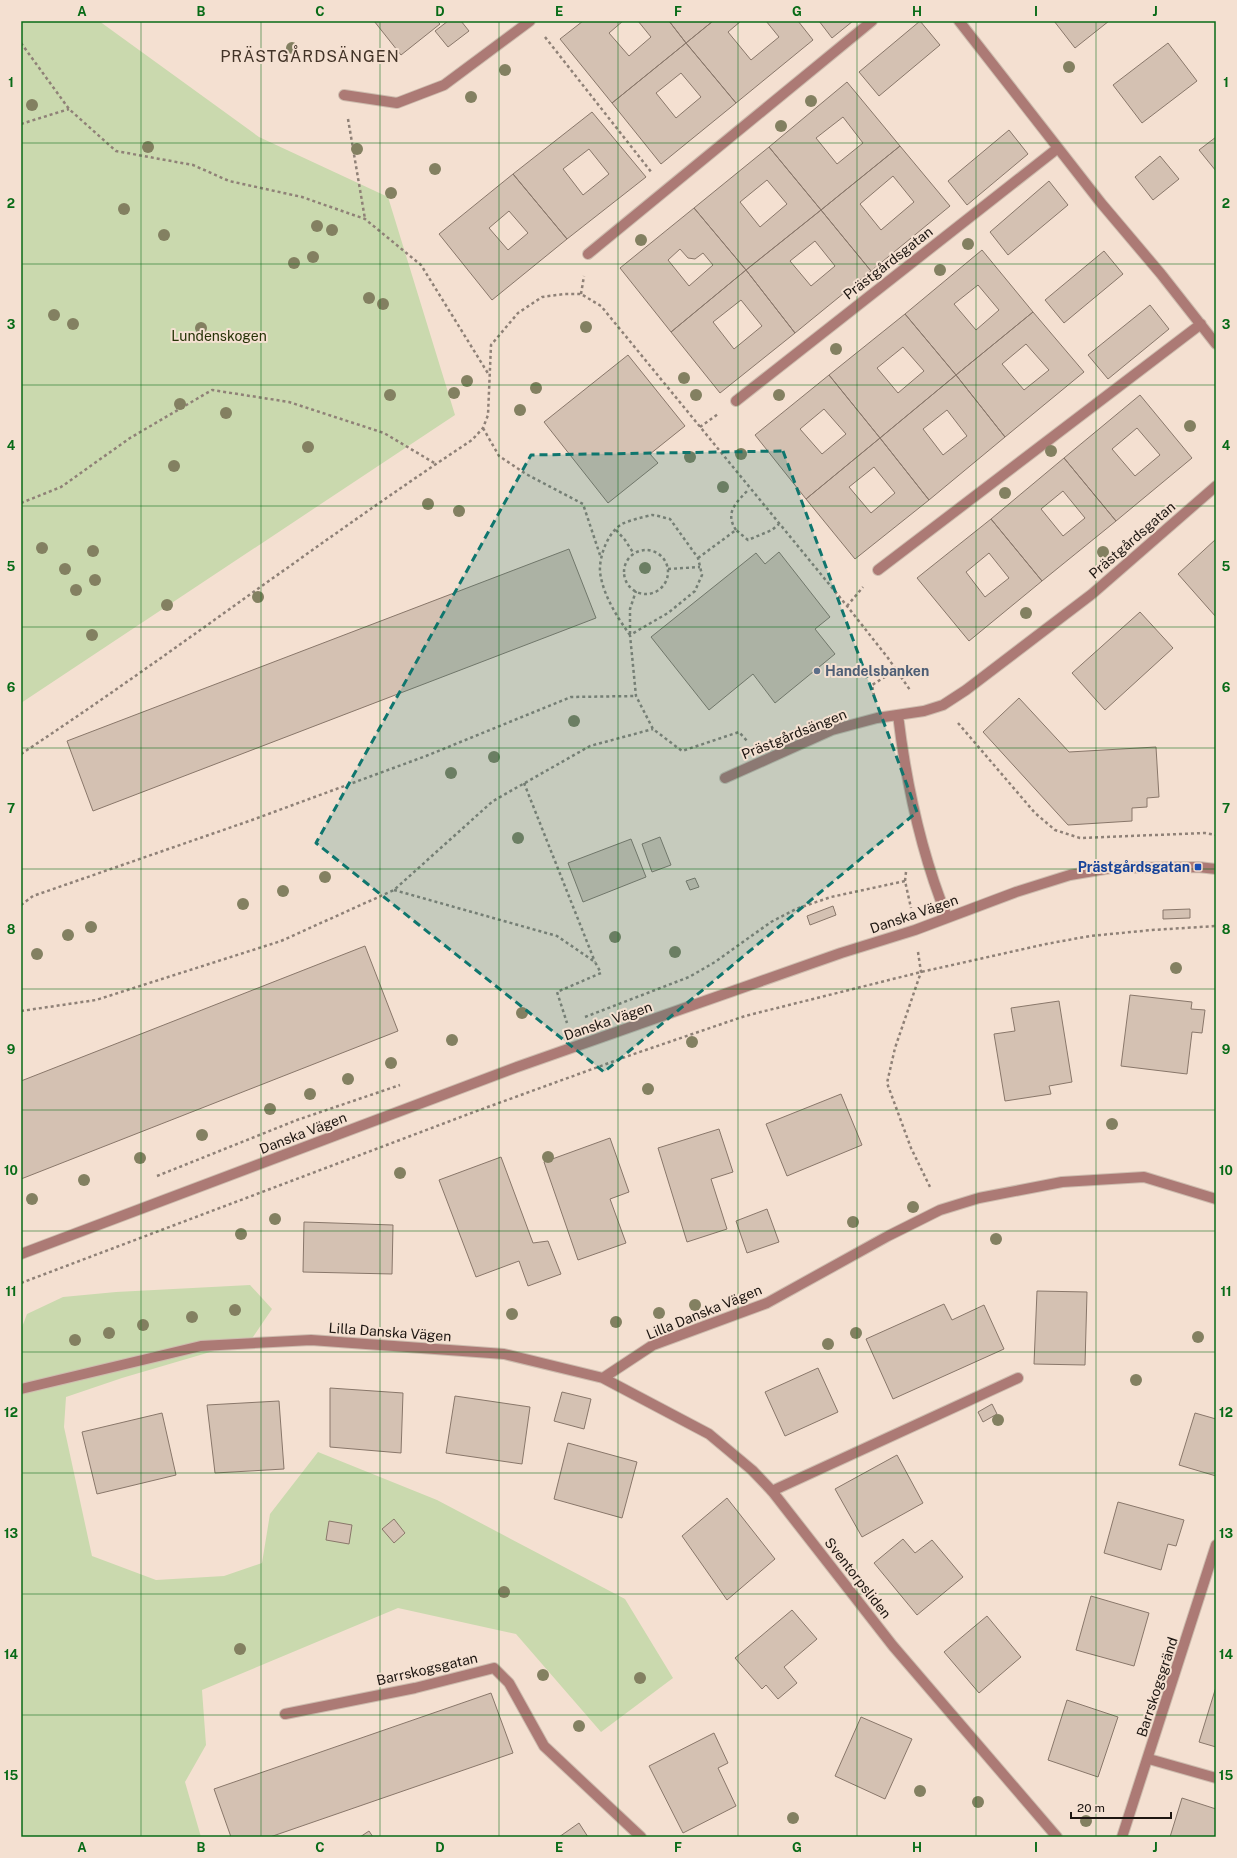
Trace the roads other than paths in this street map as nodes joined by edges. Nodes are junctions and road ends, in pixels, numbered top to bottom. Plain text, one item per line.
1 (530, 21) edge
2 (872, 21) edge
3 (959, 21) edge
4 (344, 95) road end
5 (1058, 148) junction
6 (588, 254) dead end
7 (1201, 324) junction
8 (1216, 344) edge
9 (736, 401) dead end
10 (1216, 486) edge
11 (878, 570) dead end
12 (898, 715) junction
13 (725, 778) dead end
14 (1216, 869) edge
15 (947, 917) junction
16 (1216, 1199) edge
17 (21, 1254) edge
18 (603, 1378) junction
19 (1018, 1378) dead end
20 (21, 1389) edge
21 (772, 1491) junction
22 (1216, 1545) edge
23 (285, 1714) dead end
24 (1149, 1759) junction
25 (1216, 1778) edge
26 (641, 1837) edge
27 (1057, 1837) edge
28 (1122, 1837) edge

1 - 4 street
2 - 6 street
3 - 5 street
5 - 7 street
5 - 9 street, Prästgårdsgatan
7 - 8 street
7 - 11 street
10 - 12 street, Prästgårdsgatan
12 - 13 street, Prästgårdsängen
12 - 15 street
14 - 15 street, Danska Vägen
15 - 17 street, Danska Vägen
16 - 18 street, Lilla Danska Vägen
18 - 20 street, Lilla Danska Vägen
18 - 21 street, Sventorpsliden
19 - 21 street
21 - 27 street, Sventorpsliden
22 - 24 street, Barrskogsgränd
23 - 26 street, Barrskogsgatan
24 - 25 street
24 - 28 street, Barrskogsgränd

